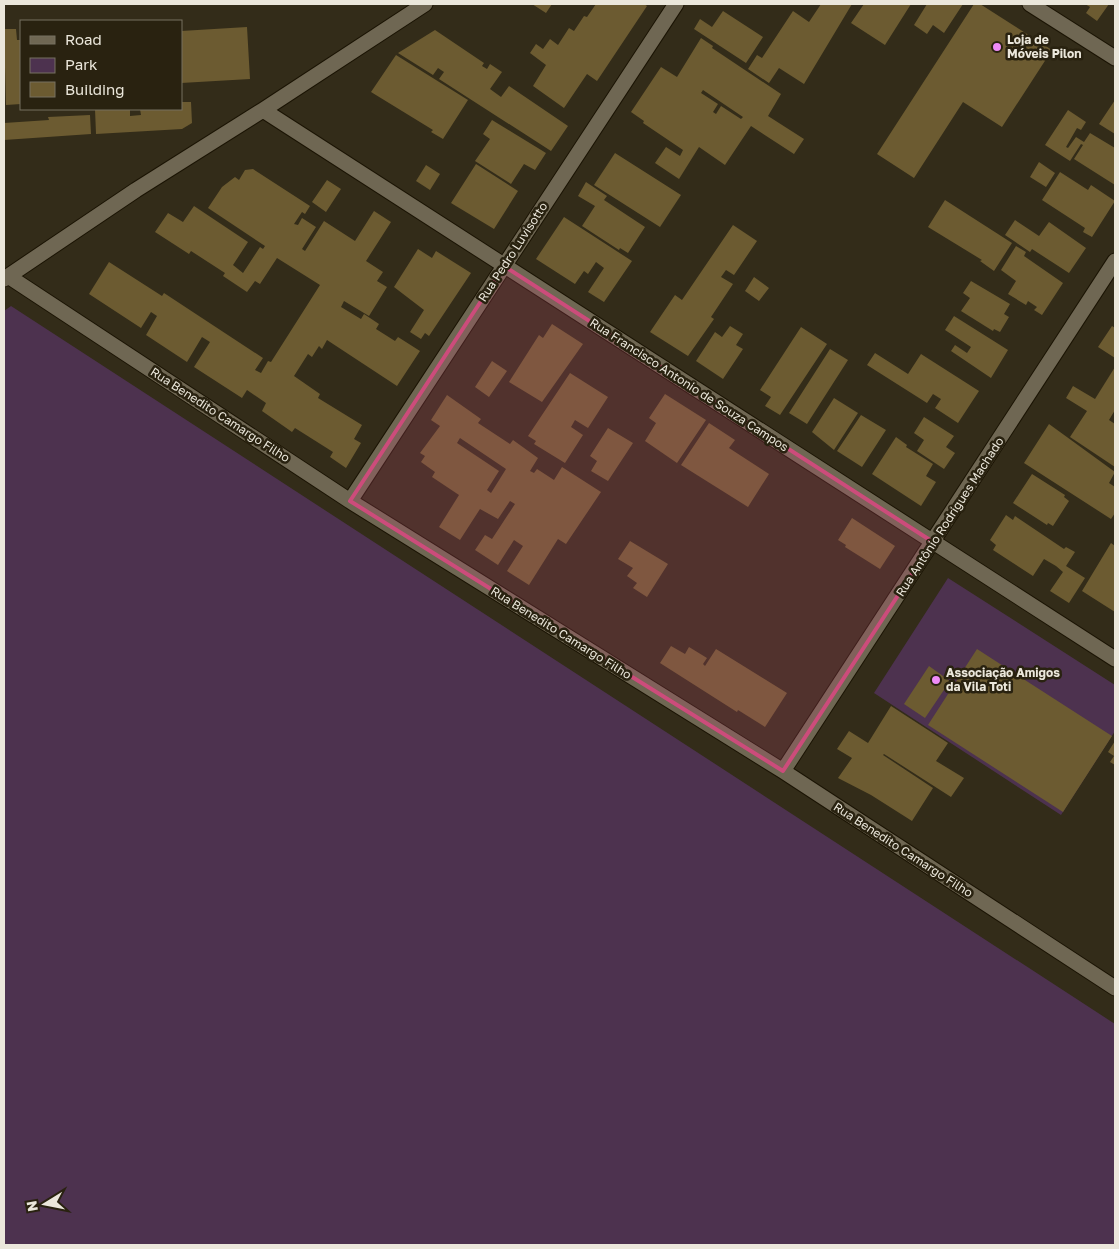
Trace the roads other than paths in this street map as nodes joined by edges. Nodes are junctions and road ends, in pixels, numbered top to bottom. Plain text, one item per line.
1 (425, 4) edge
2 (676, 4) edge
3 (1030, 4) edge
4 (1115, 58) edge
5 (263, 110) junction
6 (1115, 261) edge
7 (504, 266) junction
8 (6, 277) edge
9 (350, 500) junction
10 (933, 542) junction
11 (1115, 659) edge
12 (783, 772) junction
13 (1115, 988) edge

1 - 5 street
2 - 7 street, Rua Pedro Luvisotto
3 - 4 street
5 - 7 street, Rua Francisco Antonio de Souza Campos
5 - 8 street
6 - 10 street, Rua Antônio Rodrigues Machado
7 - 9 street, Rua Pedro Luvisotto
7 - 10 street, Rua Francisco Antonio de Souza Campos
8 - 9 street, Rua Benedito Camargo Filho
9 - 12 street, Rua Benedito Camargo Filho
10 - 11 street, Rua Francisco Antonio de Souza Campos
10 - 12 street, Rua Antônio Rodrigues Machado
12 - 13 street, Rua Benedito Camargo Filho

